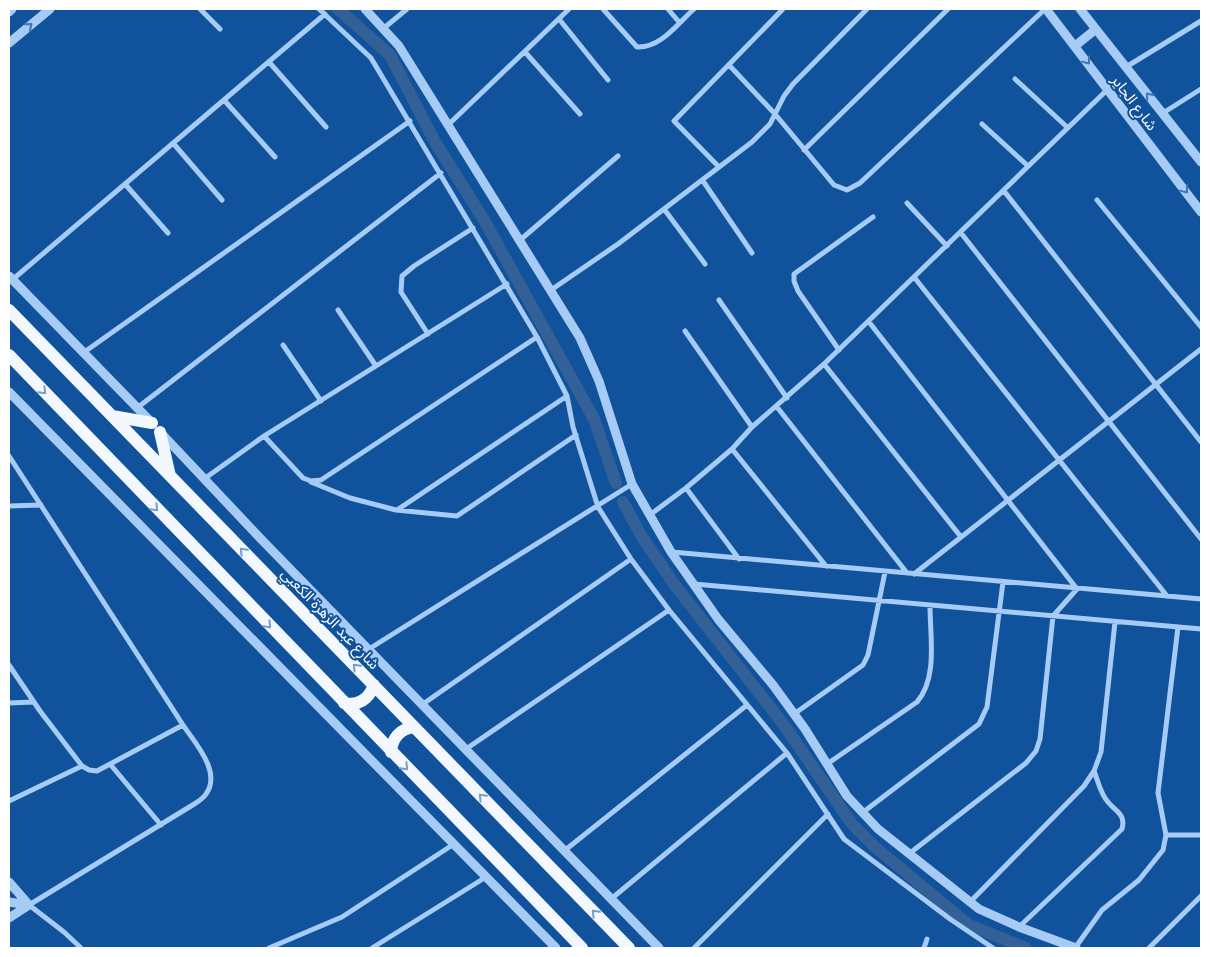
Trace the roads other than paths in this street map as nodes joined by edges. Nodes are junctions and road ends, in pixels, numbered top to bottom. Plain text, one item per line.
1 (12, 9) edge
2 (50, 9) edge
3 (200, 9) edge
4 (319, 9) edge
5 (365, 9) edge
6 (407, 9) edge
7 (569, 9) edge
8 (603, 9) edge
9 (668, 9) edge
10 (694, 9) edge
11 (783, 9) edge
12 (867, 9) edge
13 (948, 9) edge
14 (1045, 9) edge
15 (1080, 9) edge
16 (9, 12) edge
17 (325, 14) junction
18 (558, 19) junction
19 (679, 22) junction
20 (1201, 22) edge
21 (384, 28) junction
22 (220, 29) dead end
23 (1096, 29) junction
24 (9, 43) edge
25 (1075, 46) junction
26 (526, 52) junction
27 (269, 62) junction
28 (728, 66) junction
29 (1126, 67) junction
30 (1015, 79) dead end
31 (608, 80) dead end
32 (1108, 89) junction
33 (1201, 89) edge
34 (224, 100) junction
35 (1163, 113) junction
36 (580, 114) dead end
37 (774, 114) junction
38 (410, 121) junction
39 (982, 124) dead end
40 (448, 125) junction
41 (326, 127) dead end
42 (1067, 128) junction
43 (173, 143) junction
44 (804, 150) junction
45 (618, 156) dead end
46 (1200, 156) edge
47 (275, 157) dead end
48 (1028, 166) junction
49 (719, 167) junction
50 (441, 172) junction
51 (702, 181) junction
52 (125, 184) junction
53 (1004, 191) junction
54 (222, 200) dead end
55 (1097, 200) dead end
56 (907, 203) dead end
57 (664, 209) junction
58 (1201, 212) edge
59 (873, 217) dead end
60 (473, 228) junction
61 (168, 233) dead end
62 (961, 233) junction
63 (519, 241) junction
64 (947, 246) junction
65 (752, 253) dead end
66 (705, 264) dead end
67 (914, 277) junction
68 (10, 278) edge
69 (507, 284) junction
70 (551, 290) junction
71 (719, 300) dead end
72 (9, 310) edge
73 (338, 310) dead end
74 (869, 322) junction
75 (1201, 327) edge
76 (685, 331) dead end
77 (428, 334) junction
78 (538, 337) junction
79 (284, 345) dead end
80 (1201, 349) edge
81 (839, 350) junction
82 (83, 353) junction
83 (9, 355) edge
84 (824, 364) junction
85 (376, 366) junction
86 (1156, 384) junction
87 (9, 392) edge
88 (567, 396) junction
89 (786, 398) junction
90 (321, 401) junction
91 (777, 406) junction
92 (137, 408) junction
93 (112, 416) junction
94 (1108, 422) junction
95 (752, 427) junction
96 (156, 428) junction
97 (576, 435) junction
98 (264, 436) junction
99 (1201, 442) edge
100 (732, 448) junction
101 (9, 456) edge
102 (1058, 460) junction
103 (170, 476) junction
104 (204, 480) junction
105 (311, 482) junction
106 (632, 484) junction
107 (686, 488) junction
108 (1009, 499) junction
109 (41, 505) junction
110 (9, 506) edge
111 (598, 506) junction
112 (396, 510) junction
113 (650, 514) junction
114 (961, 537) junction
115 (1201, 540) edge
116 (671, 552) junction
117 (630, 559) junction
118 (739, 559) junction
119 (826, 566) junction
120 (884, 572) junction
121 (910, 574) junction
122 (1003, 582) junction
123 (694, 584) junction
124 (1077, 589) junction
125 (1167, 596) junction
126 (1201, 600) edge
127 (880, 601) junction
128 (930, 606) junction
129 (669, 610) junction
130 (1000, 612) junction
131 (1053, 616) junction
132 (1116, 622) junction
133 (1178, 627) junction
134 (1201, 629) edge
135 (369, 649) junction
136 (9, 665) edge
137 (374, 685) junction
138 (34, 702) junction
139 (9, 703) edge
140 (344, 703) junction
141 (423, 704) junction
142 (747, 705) junction
143 (794, 714) junction
144 (183, 725) junction
145 (414, 727) junction
146 (466, 749) junction
147 (391, 752) junction
148 (786, 753) junction
149 (110, 764) junction
150 (827, 764) junction
151 (82, 766) junction
152 (1094, 771) junction
153 (9, 801) edge
154 (862, 813) junction
155 (828, 814) junction
156 (161, 825) junction
157 (1166, 835) junction
158 (1201, 835) edge
159 (454, 844) junction
160 (564, 851) junction
161 (910, 853) junction
162 (486, 877) junction
163 (9, 882) edge
164 (1201, 896) edge
165 (611, 900) junction
166 (9, 902) edge
167 (970, 902) junction
168 (29, 905) junction
169 (9, 918) edge
170 (1019, 927) junction
171 (927, 938) dead end
172 (81, 948) edge
173 (269, 948) edge
174 (372, 948) edge
175 (556, 948) edge
176 (582, 948) edge
177 (629, 948) edge
178 (659, 948) edge
179 (694, 948) edge
180 (924, 948) edge
181 (993, 948) edge
182 (1076, 948) edge
183 (1149, 948) edge

1 - 16 street
24 -> 2 street
3 - 22 street
4 - 17 street
5 - 21 street
6 - 21 street
7 - 18 street
8 - 19 street
9 - 19 street
10 - 19 street
11 - 28 street
12 - 37 street
13 - 44 street
14 - 25 street, شارع الجاير
14 - 44 street
15 - 23 street, شارع الجاير
17 - 27 street
17 - 38 street
18 - 26 street
18 - 31 street
20 - 29 street
21 - 40 street
23 - 25 street
23 - 29 street, شارع الجاير
25 -> 32 street, شارع الجاير
26 - 36 street
26 - 40 street
27 - 34 street
27 - 41 street
28 - 37 street
28 - 49 street
35 -> 29 street, شارع الجاير
30 - 42 street
32 - 42 street
32 -> 58 street, شارع الجاير
33 - 35 street
34 - 43 street
34 - 47 street
35 - 46 street, شارع الجاير
37 - 44 street
37 - 49 street
38 - 50 street
38 - 82 street
39 - 48 street
40 - 63 street
42 - 48 street
43 - 52 street
43 - 54 street
45 - 63 street
48 - 53 street
49 - 51 street
50 - 60 street
50 - 92 street
51 - 57 street
51 - 65 street
52 - 61 street
52 - 68 street
53 - 62 street
53 - 86 street
55 - 75 street
56 - 64 street
57 - 66 street
57 - 70 street
59 - 81 street
60 - 69 street
60 - 77 street
62 - 64 street
62 - 94 street
63 - 70 street
64 - 67 street
67 - 74 street
67 - 102 street
68 - 82 street
69 - 77 street
69 - 78 street
70 - 106 street
71 - 89 street
72 - 93 main road, شارع عبد الزهرة الكعبي
73 - 85 street
74 - 81 street
74 - 108 street
76 - 95 street
77 - 85 street
78 - 88 street
78 - 105 street
79 - 90 street
80 - 86 street
81 - 84 street
82 - 92 street
83 -> 140 main road
84 - 89 street
84 - 114 street
85 - 90 street
86 - 94 street
86 - 99 street
87 - 159 street
88 - 97 street
88 - 112 street
89 - 91 street
90 - 98 street
91 - 95 street
91 - 121 street
92 - 96 street
93 - 96 main road
93 - 103 main road, شارع عبد الزهرة الكعبي
94 - 102 street
94 - 115 street
95 - 100 street
96 - 103 main road
96 - 104 street
97 - 111 street
97 - 112 street
98 - 104 street
98 - 105 street
100 - 107 street
100 - 119 street
101 - 109 street
102 - 108 street
102 - 125 street
137 -> 103 main road, شارع عبد الزهرة الكعبي
104 - 135 street
105 - 112 street
106 - 111 street
106 - 113 street
107 - 113 street
107 - 118 street
108 - 114 street
108 - 124 street
109 - 110 street
109 - 144 street
111 - 117 street
111 - 135 street
113 - 116 street
114 - 121 street
116 - 118 street
116 - 123 street
117 - 129 street
117 - 141 street
118 - 119 street
119 - 120 street
120 - 121 street
120 - 127 street
121 - 122 street
122 - 124 street
122 - 130 street
123 - 127 street
123 - 143 street
124 - 125 street
124 - 131 street
125 - 126 street
127 - 128 street
127 - 143 street
128 - 130 street
128 - 150 street
129 - 142 street
129 - 146 street
130 - 131 street
130 - 154 street
131 - 132 street
131 - 161 street
132 - 133 street
132 - 152 street
133 - 134 street
133 - 157 street
135 - 141 street
136 - 138 street
137 - 140 main road
137 - 145 main road, شارع عبد الزهرة الكعبي
138 - 139 street
138 - 151 street
140 - 147 main road
141 - 146 street
142 - 148 street
142 - 160 street
143 - 150 street
144 - 149 street
144 - 156 street
145 - 147 main road
177 -> 145 main road, شارع عبد الزهرة الكعبي
146 - 160 street
147 -> 176 main road
148 - 155 street
148 - 165 street
149 - 151 street
149 - 156 street
150 - 154 street
151 - 153 street
152 - 167 street
152 - 170 street
154 - 161 street
155 - 179 street
155 - 181 street
156 - 168 street
157 - 158 street
157 - 182 street
159 - 162 street
159 - 173 street
160 - 165 street
161 - 167 street
162 - 174 street
162 - 175 street
163 - 168 street
164 - 183 street
165 - 178 street
166 - 168 street
167 - 170 street
168 - 169 street
168 - 172 street
170 - 182 street
171 - 180 street

